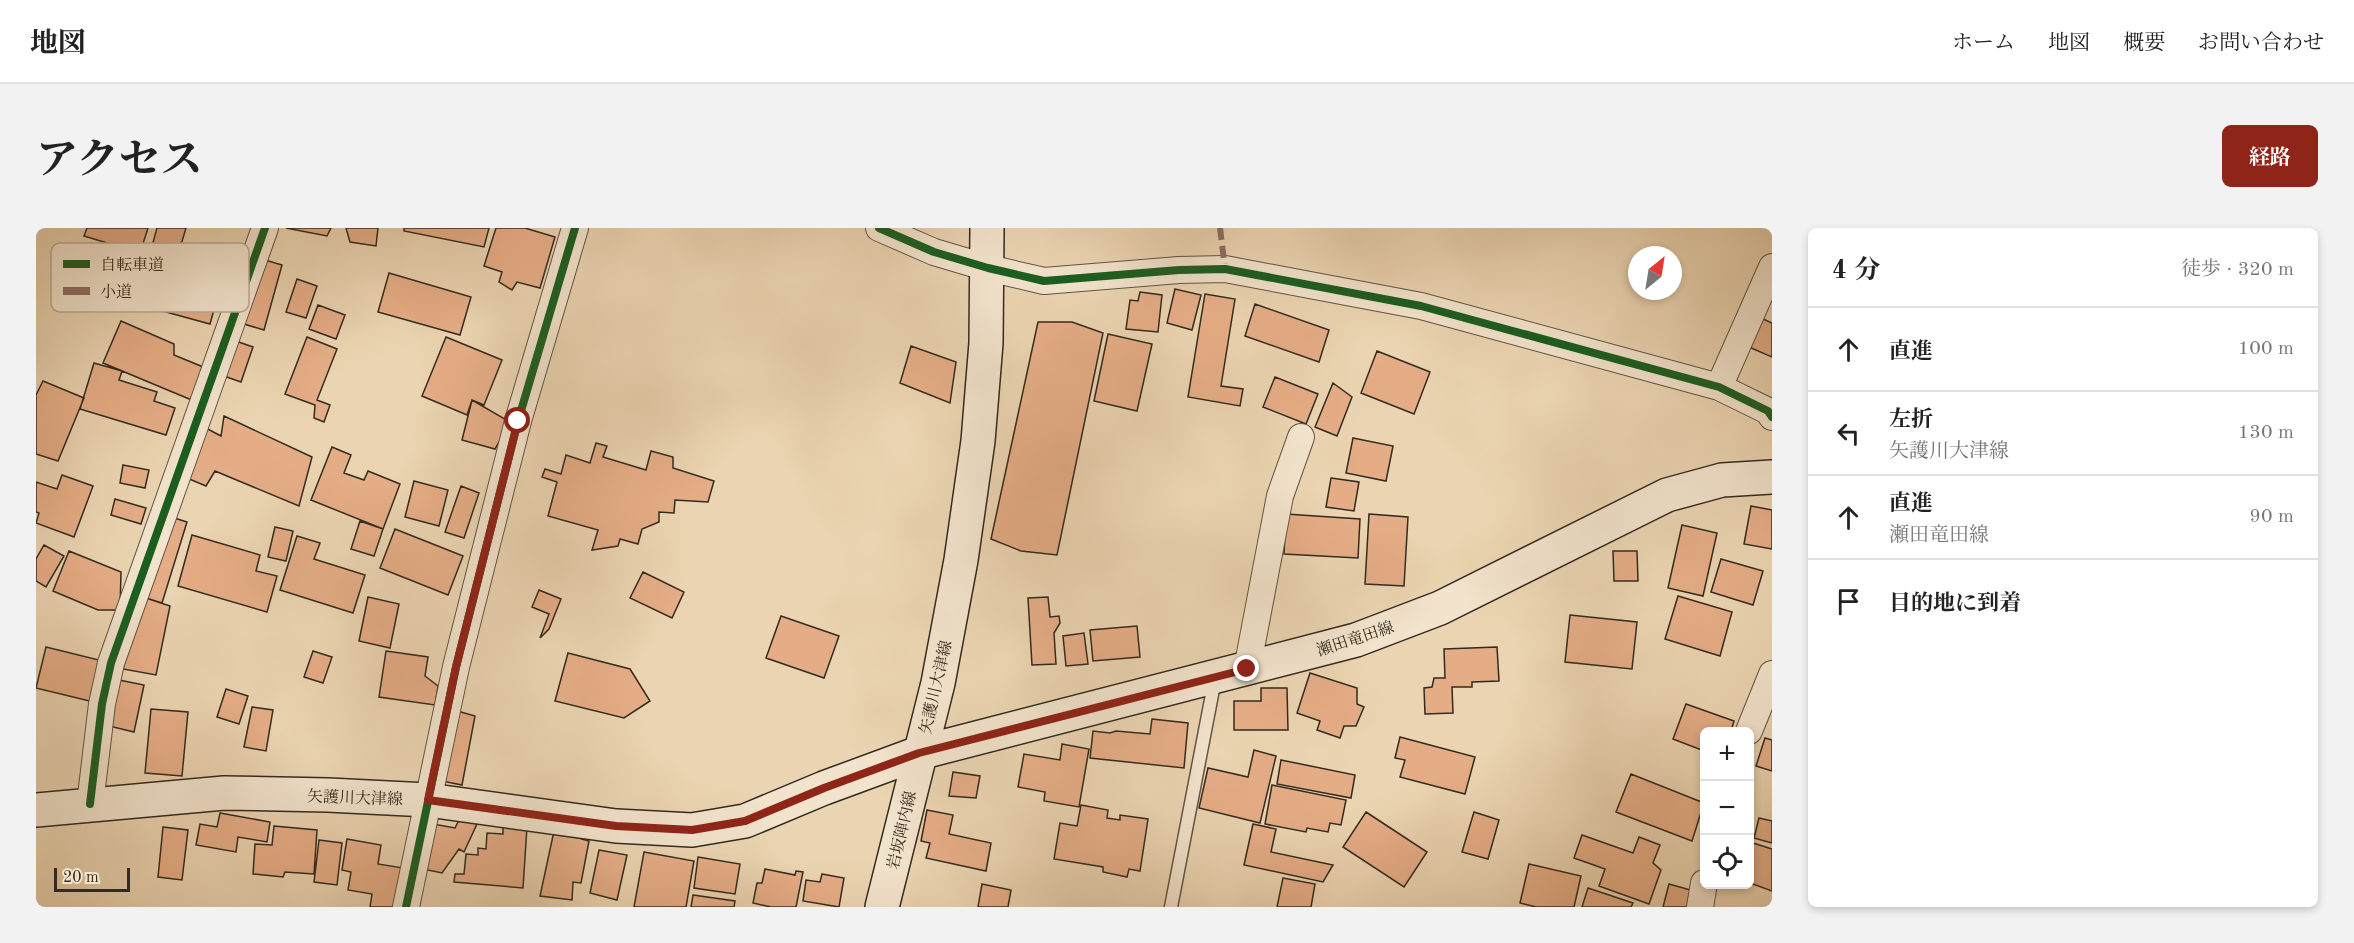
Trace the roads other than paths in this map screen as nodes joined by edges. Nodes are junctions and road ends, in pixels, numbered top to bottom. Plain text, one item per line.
1 (265, 228) edge
2 (575, 228) edge
3 (879, 228) edge
4 (987, 228) edge
5 (1772, 267) edge
6 (988, 268) junction
7 (249, 273) edge
8 (235, 312) edge
9 (1719, 387) junction
10 (1772, 417) edge
11 (1300, 437) dead end
12 (1772, 477) edge
13 (1247, 669) junction
14 (1772, 674) edge
15 (1216, 678) junction
16 (1751, 727) edge
17 (919, 753) junction
18 (428, 800) junction
19 (90, 804) junction
20 (36, 810) edge
21 (1703, 889) edge
22 (406, 907) edge
23 (882, 907) edge
24 (1171, 907) edge
25 (1700, 907) edge

1 - 7 street
2 - 18 street
3 - 6 street
4 - 6 main road, 矢護川大津線
5 - 9 street
6 - 9 street
6 - 17 main road, 矢護川大津線
8 - 19 street
9 - 10 street
11 - 13 street
12 - 13 main road, 瀬田竜田線
13 - 15 main road, 瀬田竜田線
14 - 16 street
15 - 17 main road, 瀬田竜田線
15 - 24 lane
17 - 18 main road, 矢護川大津線
17 - 23 main road, 岩坂陣内線
18 - 19 main road, 矢護川大津線
18 - 22 street
19 - 20 main road, 矢護川大津線
21 - 25 street

